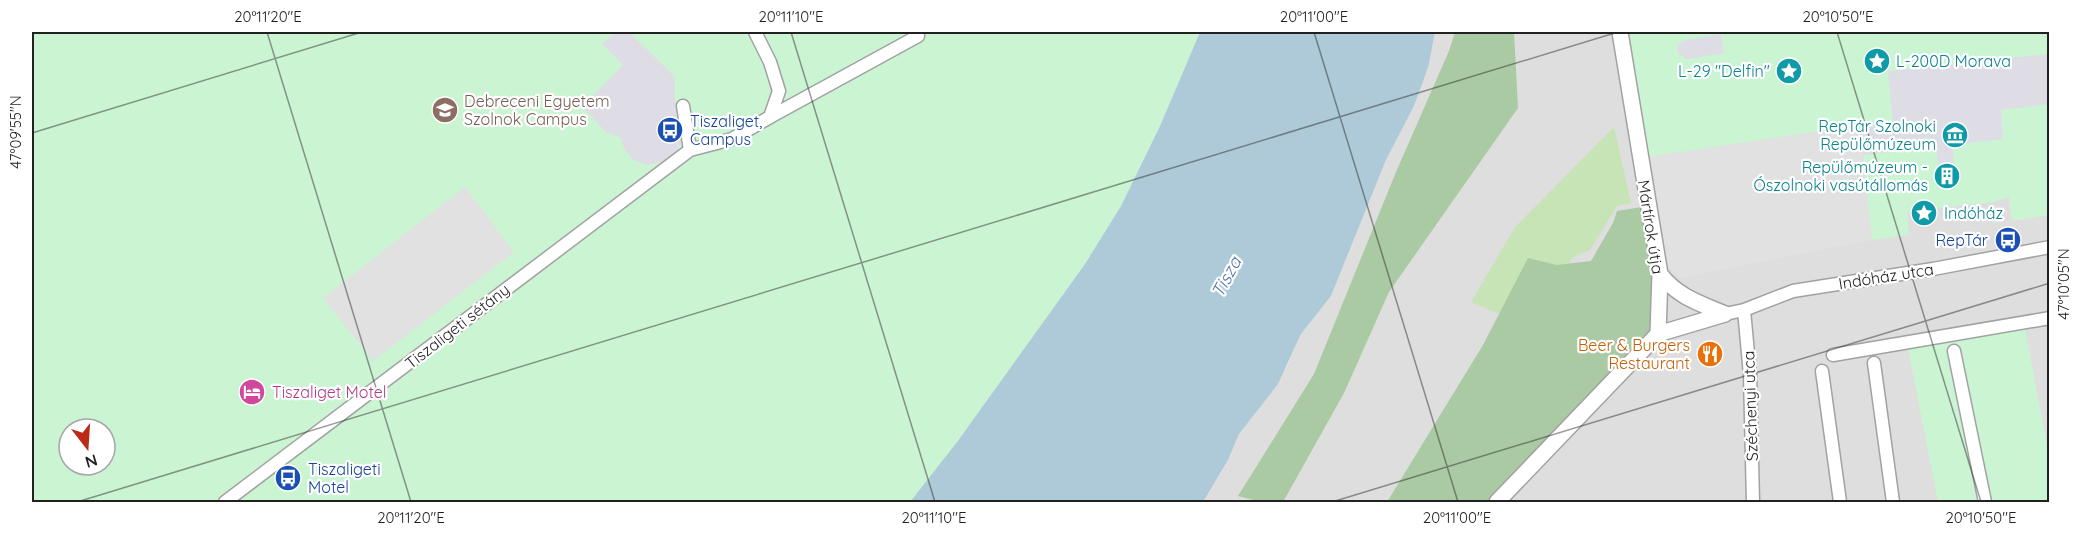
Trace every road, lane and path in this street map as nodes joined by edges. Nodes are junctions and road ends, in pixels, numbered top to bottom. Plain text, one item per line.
1 (755, 32) edge
2 (1620, 32) edge
3 (918, 36) dead end
4 (683, 106) dead end
5 (770, 117) junction
6 (690, 150) junction
7 (2049, 247) edge
8 (1660, 274) junction
9 (1744, 310) junction
10 (1725, 314) junction
11 (2049, 318) edge
12 (1658, 334) junction
13 (1954, 351) dead end
14 (1833, 355) dead end
15 (1874, 363) dead end
16 (1822, 372) dead end
17 (225, 502) edge
18 (1497, 502) edge
19 (1753, 502) edge
20 (1840, 502) edge
21 (1893, 502) edge
22 (1985, 502) edge

1 - 5 street
2 - 8 street, Mártírok útja
3 - 5 street, Tiszaligeti sétány
4 - 6 street
5 - 6 street, Tiszaligeti sétány
6 - 17 street, Tiszaligeti sétány
7 - 9 street, Indóház utca
8 - 10 street
8 - 12 street, Mártírok útja
9 - 10 street, Indóház utca
9 - 19 street, Széchenyi utca
10 - 12 street
11 - 14 street
12 - 18 street
13 - 22 street
15 - 21 street
16 - 20 street

